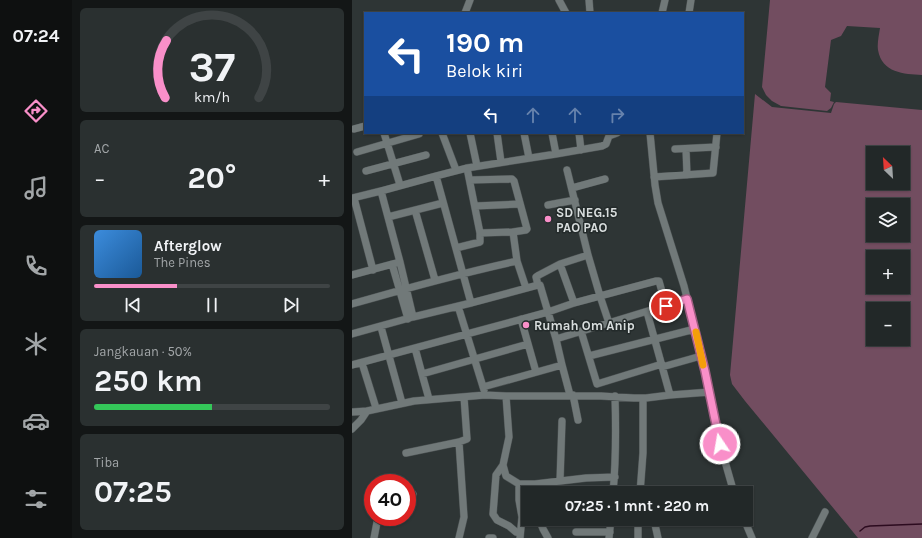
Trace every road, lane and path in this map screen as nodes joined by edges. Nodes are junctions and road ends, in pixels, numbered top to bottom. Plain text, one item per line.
1 (470, 0) edge
2 (559, 0) edge
3 (589, 0) edge
4 (665, 0) edge
5 (691, 0) edge
6 (465, 12) edge
7 (565, 12) edge
8 (590, 12) edge
9 (662, 12) edge
10 (689, 12) edge
11 (364, 126) edge
12 (354, 129) dead end
13 (384, 134) edge
14 (419, 134) edge
15 (442, 134) edge
16 (470, 134) edge
17 (497, 134) edge
18 (524, 134) edge
19 (552, 134) edge
20 (579, 134) edge
21 (650, 134) edge
22 (717, 134) edge
23 (608, 135) edge
24 (387, 143) junction
25 (716, 148) junction
26 (686, 149) junction
27 (581, 150) junction
28 (675, 150) dead end
29 (357, 152) dead end
30 (556, 154) junction
31 (426, 155) dead end
32 (529, 158) junction
33 (501, 162) junction
34 (393, 164) junction
35 (477, 166) junction
36 (467, 168) junction
37 (456, 170) junction
38 (567, 170) dead end
39 (366, 171) dead end
40 (687, 175) junction
41 (436, 176) junction
42 (654, 177) junction
43 (605, 179) dead end
44 (470, 180) junction
45 (400, 185) junction
46 (572, 188) junction
47 (380, 191) junction
48 (353, 198) edge
49 (576, 200) junction
50 (443, 203) junction
51 (520, 204) junction
52 (548, 205) dead end
53 (475, 206) junction
54 (415, 210) junction
55 (388, 217) junction
56 (512, 232) junction
57 (480, 233) junction
58 (456, 248) junction
59 (588, 255) junction
60 (517, 261) junction
61 (400, 262) junction
62 (392, 264) junction
63 (560, 264) junction
64 (373, 270) junction
65 (463, 273) junction
66 (352, 275) edge
67 (435, 280) junction
68 (538, 285) junction
69 (526, 288) junction
70 (403, 289) junction
71 (600, 296) junction
72 (687, 299) junction
73 (471, 303) junction
74 (574, 303) junction
75 (352, 304) edge
76 (458, 306) junction
77 (666, 306) junction
78 (548, 312) junction
79 (647, 312) junction
80 (411, 318) junction
81 (521, 319) junction
82 (609, 323) junction
83 (381, 327) junction
84 (695, 329) junction
85 (582, 331) junction
86 (352, 334) edge
87 (466, 334) junction
88 (556, 339) junction
89 (655, 339) junction
90 (528, 344) junction
91 (415, 348) junction
92 (389, 355) junction
93 (589, 356) junction
94 (701, 356) junction
95 (475, 359) junction
96 (362, 363) junction
97 (352, 365) edge
98 (562, 365) junction
99 (662, 366) junction
100 (536, 372) junction
101 (422, 374) junction
102 (597, 384) junction
103 (483, 387) junction
104 (710, 392) junction
105 (486, 395) junction
106 (572, 395) junction
107 (670, 395) junction
108 (506, 396) junction
109 (601, 396) junction
110 (615, 396) junction
111 (464, 397) junction
112 (643, 398) junction
113 (429, 399) junction
114 (402, 403) junction
115 (376, 408) junction
116 (367, 411) junction
117 (352, 412) edge
118 (578, 420) dead end
119 (562, 421) dead end
120 (352, 429) edge
121 (460, 442) junction
122 (406, 453) dead end
123 (503, 465) junction
124 (615, 477) junction
125 (560, 481) junction
126 (519, 484) junction
127 (614, 486) edge
128 (641, 486) edge
129 (732, 486) edge
130 (519, 496) joint
131 (825, 512) dead end
132 (376, 526) edge
133 (542, 526) edge
134 (638, 526) edge
135 (655, 526) edge
136 (747, 526) edge
137 (576, 532) dead end
138 (610, 535) edge
139 (520, 536) edge
140 (374, 538) edge
141 (459, 538) edge
142 (489, 538) edge
143 (493, 538) edge
144 (548, 538) edge
145 (638, 538) edge
146 (658, 538) edge
147 (752, 538) edge
148 (812, 538) edge

1 - 6 street
2 - 7 street
3 - 8 street
4 - 9 street
5 - 10 street
11 - 12 street
13 - 24 street
14 - 24 street
15 - 37 street
16 - 35 street
17 - 33 street
18 - 32 street
19 - 30 street
20 - 27 street
21 - 42 street
22 - 25 street
23 - 27 street
24 - 29 street
24 - 34 street
25 - 26 street
25 - 40 street
26 - 28 street
26 - 40 street
27 - 30 street
30 - 32 street
31 - 34 street
32 - 33 street
33 - 35 street
34 - 39 street
34 - 45 street
35 - 36 street
36 - 37 street
36 - 44 street
37 - 41 street
38 - 46 street
40 - 42 street
41 - 45 street
41 - 50 street
42 - 72 street
43 - 46 street
44 - 51 street
44 - 53 street
45 - 47 street
46 - 49 street
47 - 48 street
47 - 55 street
48 - 64 street
49 - 52 street
49 - 59 street
50 - 54 street
50 - 58 street
51 - 53 street
51 - 56 street
53 - 57 street
54 - 55 street
54 - 67 street
55 - 61 street
56 - 57 street
56 - 60 street
57 - 58 street
58 - 65 street
59 - 63 street
59 - 71 street
60 - 65 street
60 - 69 street
61 - 62 street
61 - 70 street
62 - 64 street
62 - 70 street
63 - 68 street
63 - 74 street
64 - 66 street
65 - 67 street
65 - 73 street
67 - 70 street
68 - 69 street
68 - 78 street
69 - 73 street
70 - 75 street
70 - 80 street
71 - 74 street
71 - 77 street
71 - 82 street
72 - 77 street
72 - 84 street
73 - 76 street
74 - 78 street
76 - 80 street
76 - 87 street
77 - 79 street
78 - 81 street
78 - 88 street
79 - 82 street
79 - 89 street
80 - 83 street
81 - 87 street
81 - 90 street
82 - 85 street
83 - 86 street
83 - 92 street
84 - 89 street
84 - 94 street
85 - 88 street
85 - 93 street
87 - 91 street
87 - 95 street
88 - 98 street
89 - 93 street
89 - 99 street
90 - 95 street
90 - 100 street
91 - 92 street
91 - 101 street
92 - 96 street
92 - 114 street
93 - 102 street
94 - 99 street
94 - 104 street
95 - 101 street
95 - 103 street
96 - 97 street
96 - 115 street
98 - 100 street
98 - 106 street
99 - 102 street
99 - 107 street
100 - 103 street
101 - 113 street
102 - 109 street
103 - 105 street
104 - 107 street
104 - 129 street
105 - 108 street
105 - 111 street
106 - 108 street
106 - 109 street
106 - 118 street
107 - 112 street
108 - 123 street
109 - 110 street
110 - 112 street
110 - 124 street
111 - 113 street
111 - 121 street
112 - 128 street
113 - 114 street
114 - 115 street
115 - 116 street
116 - 117 street
116 - 120 street
119 - 125 street
121 - 122 street
121 - 141 street
123 - 126 street
123 - 139 street
124 - 125 street
124 - 127 street
125 - 126 street
126 - 130 street
130 - 139 street
131 - 148 street
132 - 140 street
133 - 144 street
134 - 145 street
135 - 146 street
136 - 147 street
137 - 138 street
142 - 143 street

